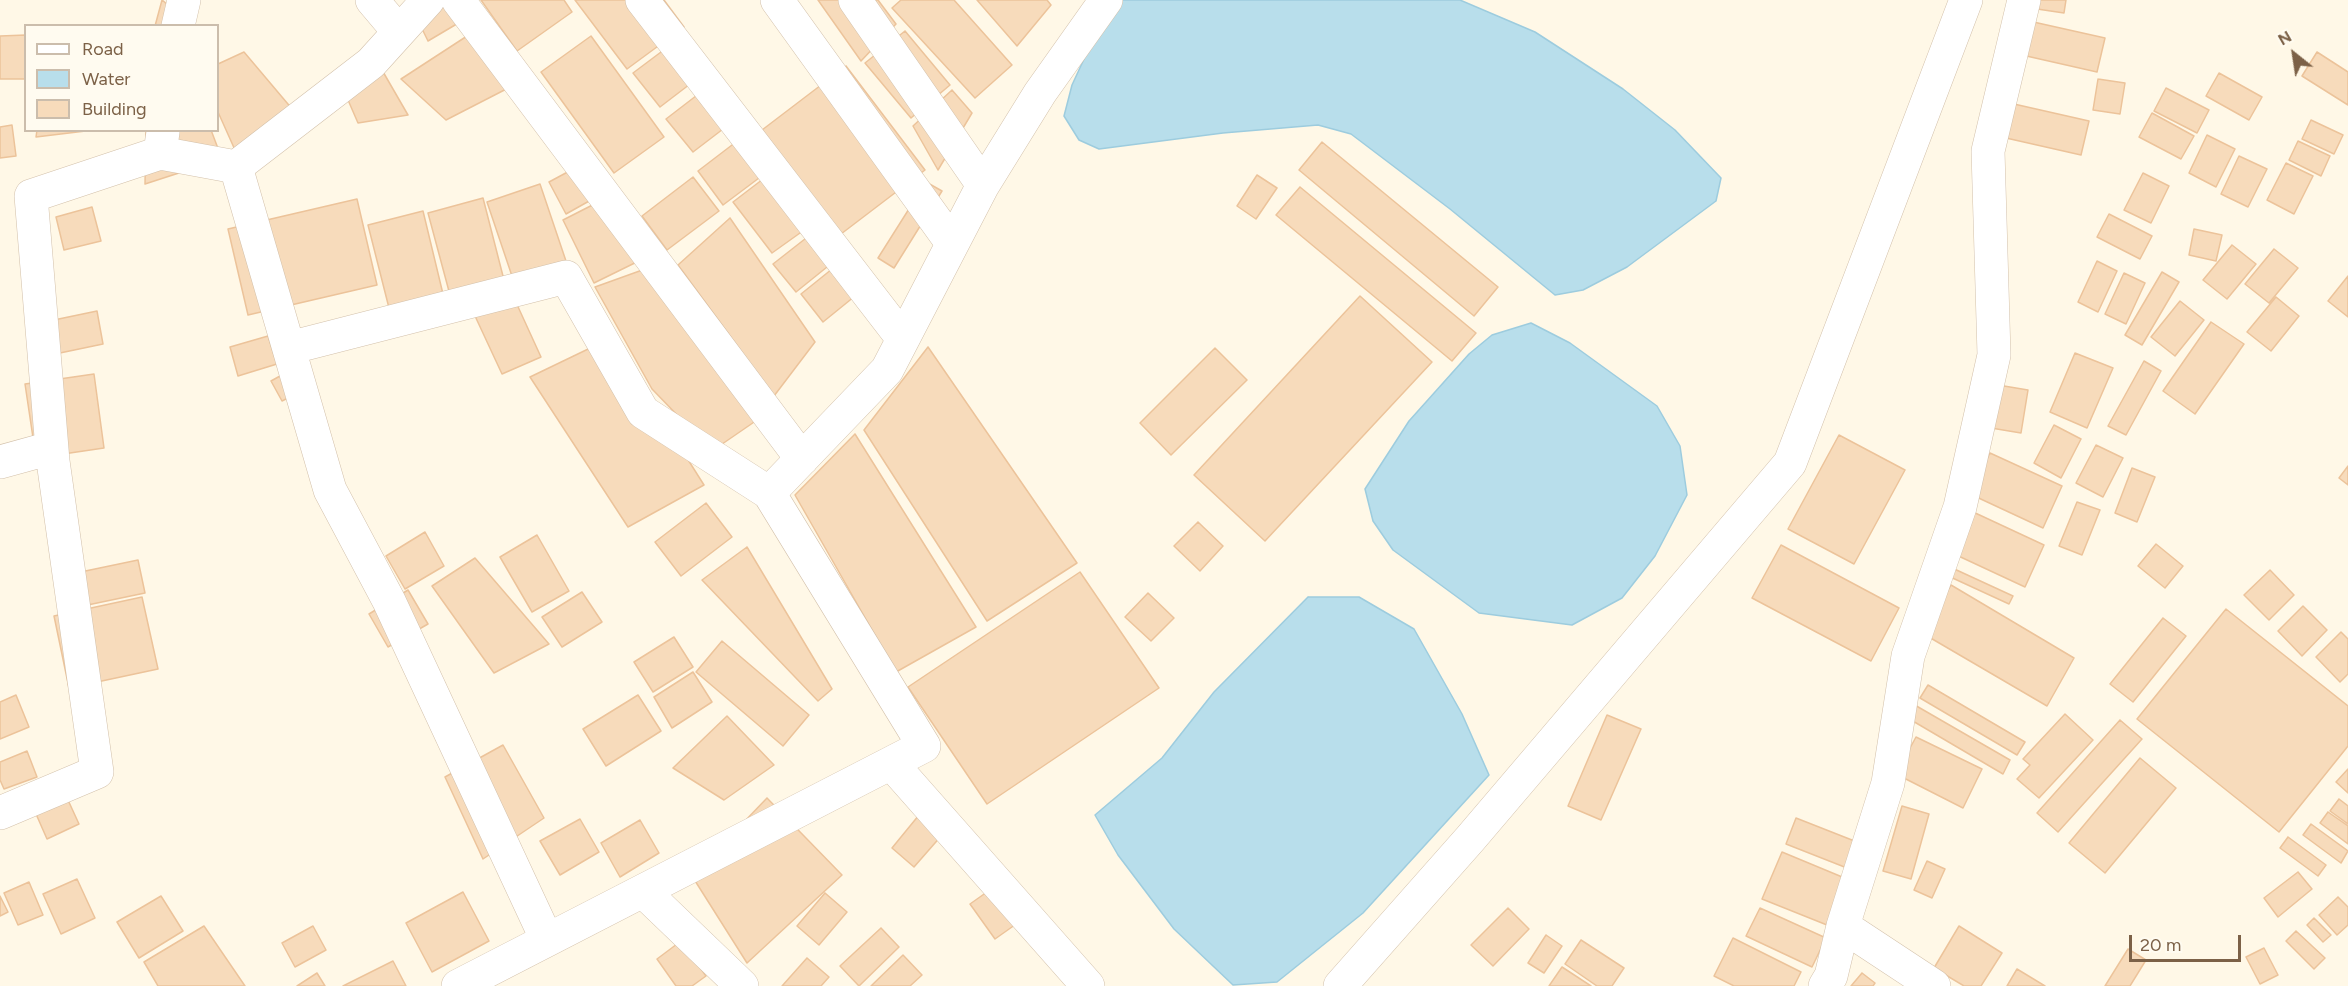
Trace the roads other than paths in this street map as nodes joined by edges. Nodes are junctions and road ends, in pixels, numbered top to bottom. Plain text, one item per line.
1 (184, 0) edge
2 (372, 0) edge
3 (428, 0) edge
4 (458, 0) edge
5 (642, 0) edge
6 (777, 0) edge
7 (855, 0) edge
8 (1106, 0) edge
9 (1966, 0) edge
10 (2025, 0) edge
11 (178, 24) edge
12 (399, 32) junction
13 (162, 142) edge
14 (236, 167) junction
15 (982, 185) junction
16 (952, 243) junction
17 (903, 339) junction
18 (289, 348) junction
19 (51, 448) junction
20 (802, 459) junction
21 (0, 462) edge
22 (769, 493) junction
23 (891, 763) junction
24 (0, 813) edge
25 (643, 891) junction
26 (1843, 926) junction
27 (547, 940) junction
28 (458, 986) edge
29 (742, 986) edge
30 (1088, 986) edge
31 (1340, 986) edge
32 (1825, 986) edge
33 (1934, 986) edge

1 - 11 street
2 - 12 street
3 - 12 street
4 - 20 street
5 - 17 street
6 - 16 street
7 - 15 street
8 - 15 street
9 - 31 street
10 - 26 street
12 - 14 street
13 - 14 street
13 - 19 street
14 - 18 street
15 - 16 street
16 - 17 street
17 - 20 street
18 - 22 street
18 - 27 street
19 - 21 street
19 - 24 street
20 - 22 street
22 - 23 street
23 - 25 street
23 - 30 street
25 - 27 street
25 - 29 street
26 - 32 street
26 - 33 street
27 - 28 street

